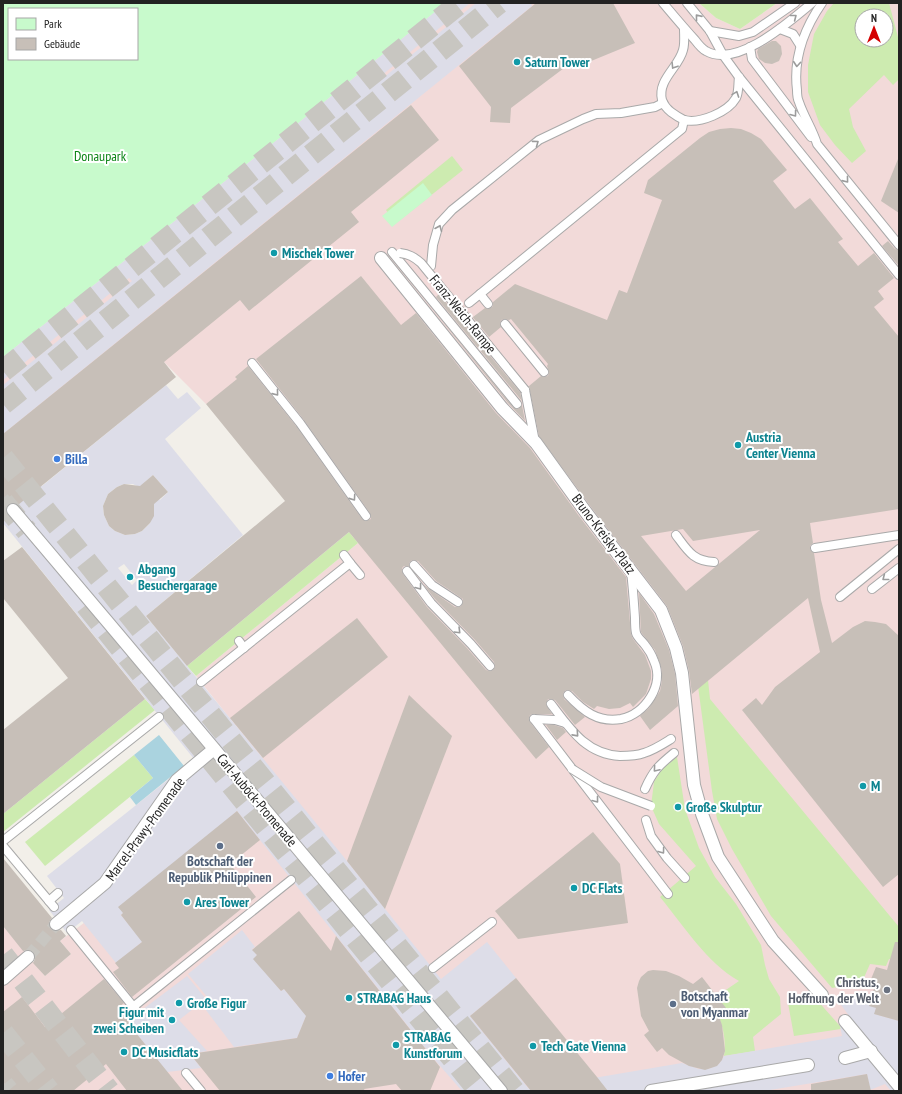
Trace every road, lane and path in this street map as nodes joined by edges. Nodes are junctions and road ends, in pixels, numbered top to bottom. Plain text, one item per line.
1 (663, 3) edge
2 (687, 3) edge
3 (795, 3) edge
4 (812, 3) edge
5 (822, 3) edge
6 (684, 29) junction
7 (780, 29) junction
8 (710, 31) junction
9 (800, 45) junction
10 (750, 48) junction
11 (723, 55) junction
12 (739, 77) junction
13 (663, 103) junction
14 (684, 120) junction
15 (817, 144) junction
16 (899, 245) edge
17 (381, 258) dead end
18 (431, 266) dead end
19 (899, 275) edge
20 (480, 294) junction
21 (469, 303) dead end
22 (488, 304) dead end
23 (505, 324) dead end
24 (252, 363) dead end
25 (544, 372) dead end
26 (516, 404) dead end
27 (536, 443) junction
28 (13, 510) tunnel mouth
29 (366, 516) dead end
30 (676, 535) dead end
31 (899, 536) edge
32 (815, 548) dead end
33 (899, 549) edge
34 (344, 555) dead end
35 (714, 562) dead end
36 (350, 563) junction
37 (414, 565) dead end
38 (899, 568) edge
39 (631, 570) junction
40 (407, 571) dead end
41 (360, 575) dead end
42 (872, 589) dead end
43 (840, 597) dead end
44 (458, 602) dead end
45 (490, 666) dead end
46 (201, 682) dead end
47 (568, 695) dead end
48 (551, 704) dead end
49 (159, 716) dead end
50 (566, 723) junction
51 (671, 738) dead end
52 (214, 749) junction
53 (674, 753) dead end
54 (572, 769) junction
55 (645, 789) dead end
56 (651, 806) dead end
57 (646, 820) dead end
58 (3, 841) edge
59 (3, 846) edge
60 (685, 878) dead end
61 (291, 880) dead end
62 (58, 893) dead end
63 (668, 894) dead end
64 (492, 922) dead end
65 (56, 924) tunnel mouth
66 (71, 930) dead end
67 (28, 957) tunnel mouth
68 (433, 968) dead end
69 (3, 980) edge
70 (822, 995) dead end
71 (845, 1021) dead end
72 (871, 1052) junction
73 (845, 1058) dead end
74 (808, 1065) dead end
75 (186, 1073) dead end
76 (899, 1086) edge
77 (202, 1091) edge
78 (501, 1091) edge
79 (651, 1091) edge

1 - 6 lane
8 -> 2 lane
3 - 8 lane
7 -> 4 lane
5 - 9 lane
6 - 11 lane
6 -> 13 lane
7 - 9 lane
7 - 10 lane
8 - 11 lane
9 -> 15 lane
10 - 11 lane
10 -> 15 lane
11 - 12 lane
14 -> 12 lane
12 - 19 lane
13 - 14 lane
18 -> 13 lane
14 - 20 lane
15 -> 16 lane
17 - 27 street, Bruno-Kreisky-Platz
20 - 21 lane
20 - 22 lane
23 - 25 lane
24 -> 29 lane
26 - 27 lane, Franz-Weich-Rampe, bridge
27 - 39 street, Bruno-Kreisky-Platz
28 - 52 street, Carl-Auböck-Promenade
30 - 35 lane
31 - 32 lane
33 - 43 lane
34 - 36 lane
36 - 41 lane
36 - 46 lane
37 - 44 lane
38 -> 42 lane
39 - 47 lane
39 - 70 street, Bruno-Kreisky-Platz
40 -> 45 lane
48 - 50 lane
49 - 58 lane
50 -> 51 lane
50 - 54 lane
52 - 65 street, Marcel-Prawy-Promenade
52 - 78 street, Carl-Auböck-Promenade
53 -> 55 lane
54 - 56 lane, bridge
54 -> 63 lane
57 -> 60 lane
59 - 62 lane
61 - 66 lane
64 - 68 lane
67 - 69 street
71 - 72 street
72 - 73 street
72 - 76 street
74 - 79 street
75 - 77 lane

